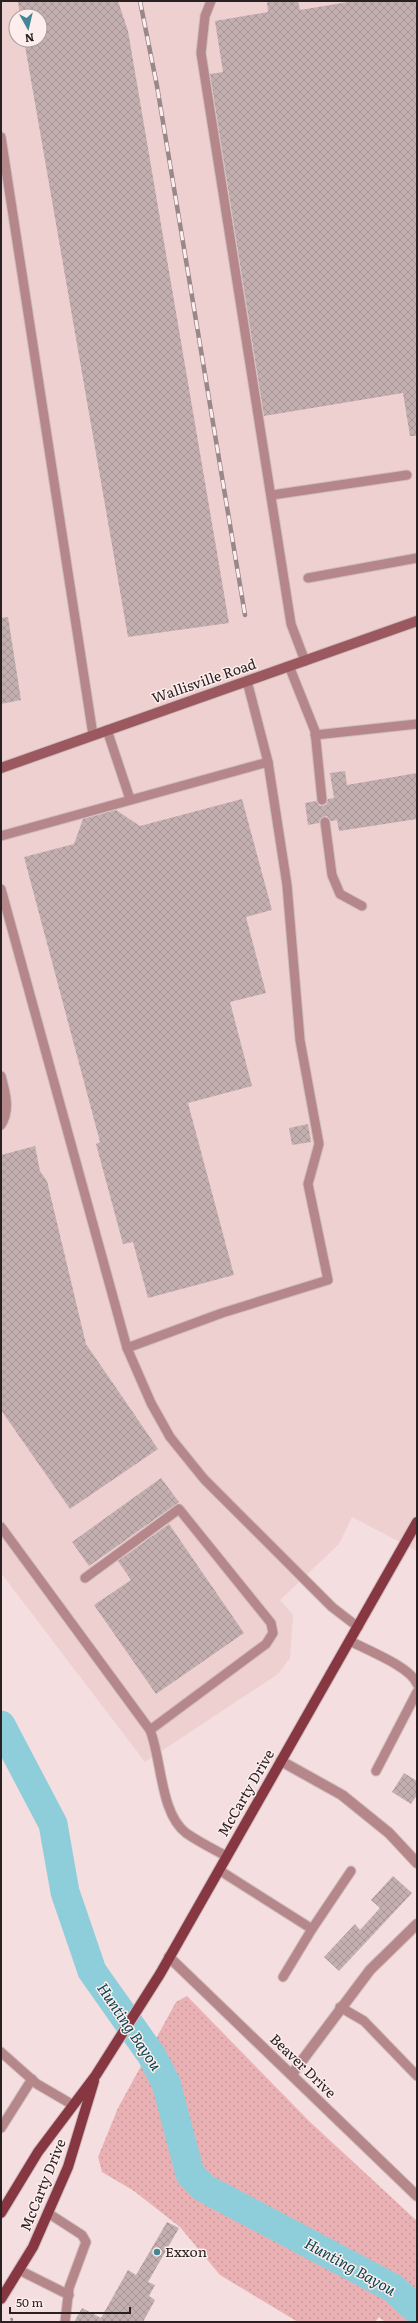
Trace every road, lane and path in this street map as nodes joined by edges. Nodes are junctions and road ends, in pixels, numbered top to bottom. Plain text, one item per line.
1 (211, 1) edge
2 (1, 137) edge
3 (407, 475) dead end
4 (272, 495) junction
5 (417, 558) edge
6 (308, 578) dead end
7 (417, 621) edge
8 (305, 661) junction
9 (289, 666) junction
10 (247, 681) junction
11 (417, 724) edge
12 (107, 730) junction
13 (93, 735) junction
14 (315, 735) junction
15 (268, 762) junction
16 (1, 768) edge
17 (130, 800) junction
18 (322, 800) dead end
19 (325, 822) dead end
20 (1, 836) edge
21 (1, 889) edge
22 (362, 906) dead end
23 (1, 1076) edge
24 (1, 1125) edge
25 (127, 1348) junction
26 (417, 1522) edge
27 (1, 1527) edge
28 (85, 1578) dead end
29 (358, 1627) junction
30 (350, 1642) junction
31 (417, 1684) edge
32 (417, 1692) edge
33 (150, 1730) junction
34 (281, 1761) junction
35 (376, 1770) dead end
36 (226, 1856) junction
37 (417, 1863) edge
38 (218, 1870) junction
39 (351, 1871) dead end
40 (417, 1924) edge
41 (312, 1929) junction
42 (169, 1957) junction
43 (283, 1977) dead end
44 (340, 2007) junction
45 (1, 2052) edge
46 (292, 2074) junction
47 (96, 2075) junction
48 (417, 2076) edge
49 (32, 2079) junction
50 (73, 2105) junction
51 (1, 2128) edge
52 (417, 2196) edge
53 (1, 2213) edge
54 (48, 2213) junction
55 (19, 2270) junction
56 (69, 2295) junction
57 (1, 2299) edge
58 (11, 2318) dead end
59 (13, 2322) edge
60 (65, 2322) edge

1 - 4 lane
2 - 13 lane
3 - 4 lane
4 - 8 lane
5 - 6 lane
7 - 8 main road, Wallisville Road
8 - 9 main road, Wallisville Road
9 - 10 main road, Wallisville Road
9 - 14 lane
10 - 12 main road, Wallisville Road
10 - 15 lane
11 - 14 lane
12 - 13 main road, Wallisville Road
12 - 17 lane
13 - 16 main road, Wallisville Road
14 - 18 lane
15 - 17 lane
15 - 25 lane
17 - 20 lane
19 - 22 lane
21 - 25 lane
23 - 24 lane
25 - 29 lane
26 - 29 main road, McCarty Drive
27 - 33 lane
28 - 33 lane
29 - 30 main road, McCarty Drive
30 - 31 lane
30 - 34 main road, McCarty Drive
32 - 35 lane
33 - 36 lane
34 - 36 main road, McCarty Drive
34 - 37 street
36 - 38 main road, McCarty Drive
38 - 41 lane
38 - 42 main road, McCarty Drive
39 - 41 lane
40 - 44 street
41 - 43 lane
42 - 46 street, Beaver Drive
42 - 47 main road, McCarty Drive
44 - 46 street
44 - 48 lane
45 - 49 lane
46 - 52 street, Beaver Drive
47 - 50 main road, McCarty Drive
47 - 54 main road, McCarty Drive
49 - 50 lane
49 - 51 lane
50 - 53 main road, McCarty Drive
54 - 55 main road, McCarty Drive
54 - 56 lane
55 - 56 lane
55 - 57 main road, McCarty Drive
56 - 60 lane
58 - 59 path

